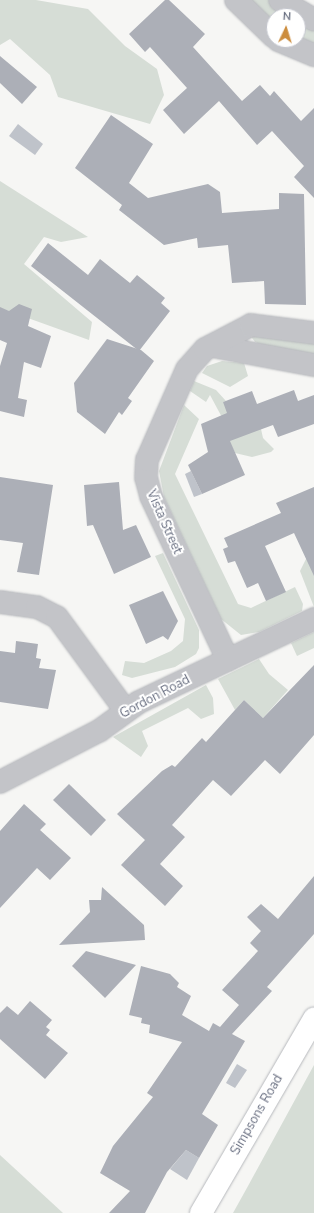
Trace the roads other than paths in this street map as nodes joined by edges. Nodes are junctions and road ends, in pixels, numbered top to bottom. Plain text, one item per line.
1 (236, 0) edge
2 (280, 0) edge
3 (314, 20) edge
4 (266, 29) edge
5 (297, 48) edge
6 (314, 55) edge
7 (314, 333) edge
8 (212, 346) junction
9 (314, 365) edge
10 (0, 602) edge
11 (314, 619) edge
12 (228, 660) junction
13 (126, 710) junction
14 (0, 782) edge
15 (314, 1019) edge
16 (201, 1213) edge

1 - 4 street
2 - 3 street
5 - 6 street
7 - 8 street, Vista Street
8 - 9 street
8 - 12 street, Vista Street
10 - 13 street
11 - 12 street, Gordon Road
12 - 13 street, Gordon Road
13 - 14 street, Gordon Road
15 - 16 main road, Simpsons Road

